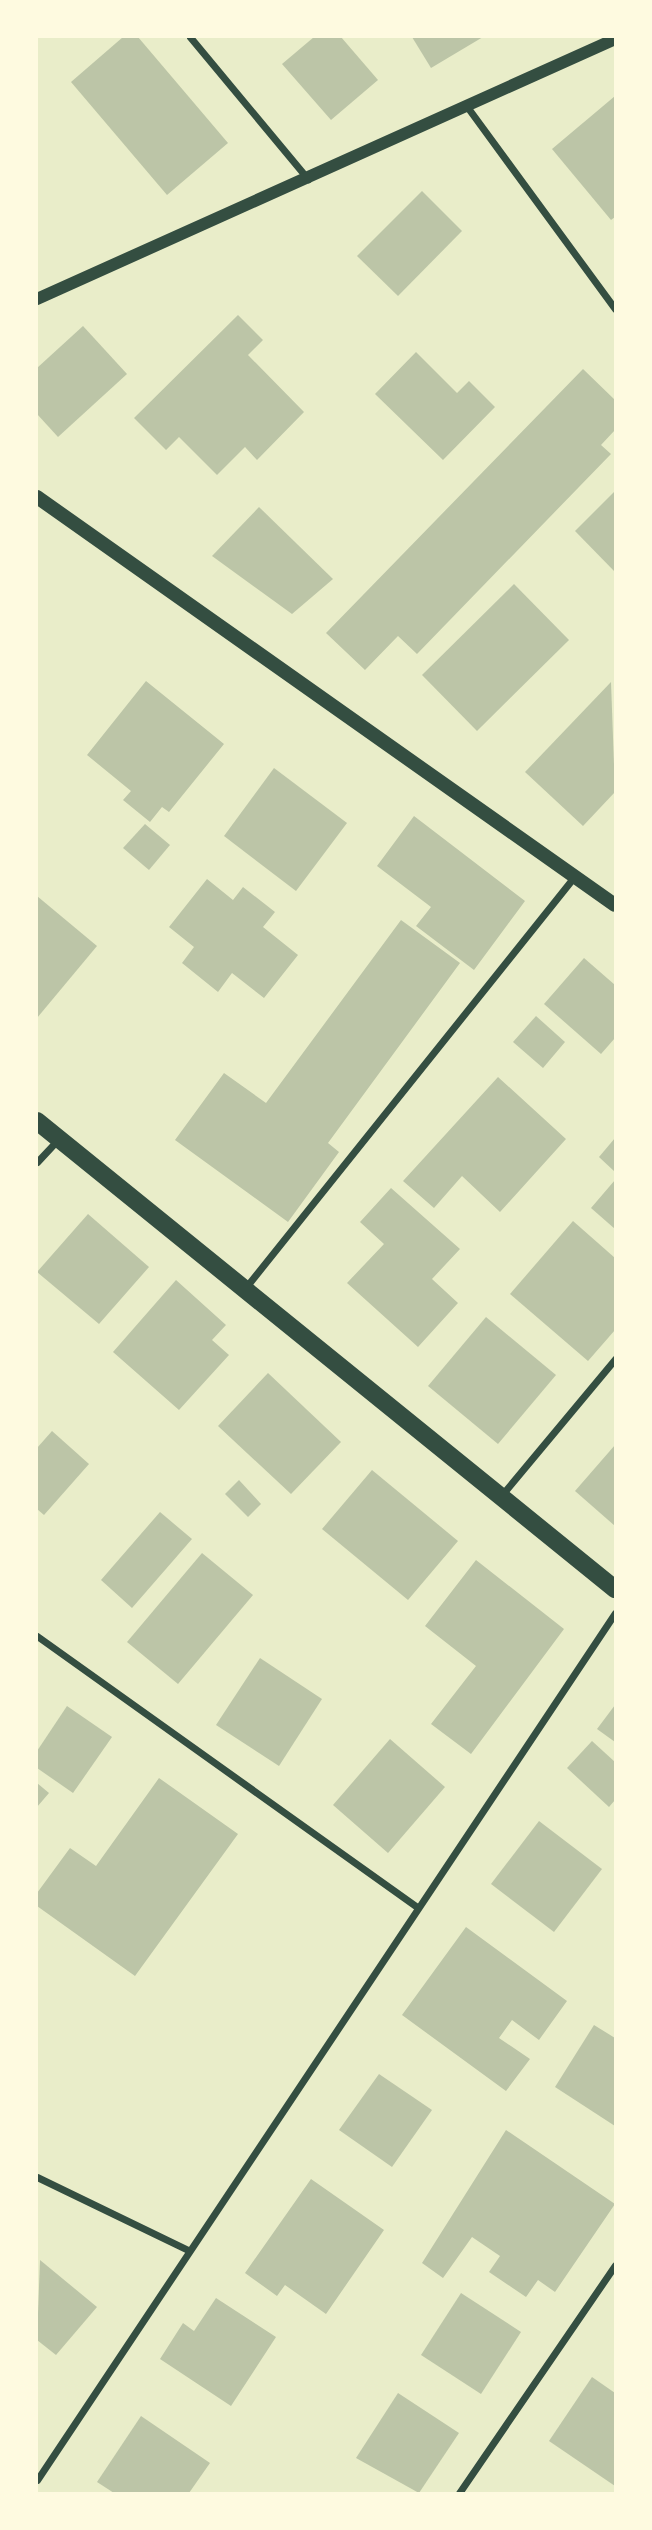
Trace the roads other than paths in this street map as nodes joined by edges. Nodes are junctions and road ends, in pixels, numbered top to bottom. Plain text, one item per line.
1 (190, 37) edge
2 (615, 39) edge
3 (468, 108) junction
4 (309, 180) junction
5 (37, 299) edge
6 (615, 309) edge
7 (37, 497) edge
8 (574, 877) junction
9 (615, 905) edge
10 (37, 1121) edge
11 (59, 1138) junction
12 (37, 1162) edge
13 (246, 1287) junction
14 (615, 1359) edge
15 (500, 1497) junction
16 (615, 1589) edge
17 (615, 1613) edge
18 (37, 1636) edge
19 (417, 1907) junction
20 (37, 2177) edge
21 (188, 2250) junction
22 (615, 2265) edge
23 (37, 2480) edge
24 (460, 2493) edge

1 - 4 street
2 - 3 street
3 - 4 street
3 - 6 street
4 - 5 street
7 - 8 main road
8 - 9 main road
8 - 13 street
10 - 11 main road
11 - 12 street
11 - 13 main road
13 - 15 main road
14 - 15 street
15 - 16 main road
17 - 19 street
18 - 19 street
19 - 21 street
20 - 21 street
21 - 23 street
22 - 24 street

